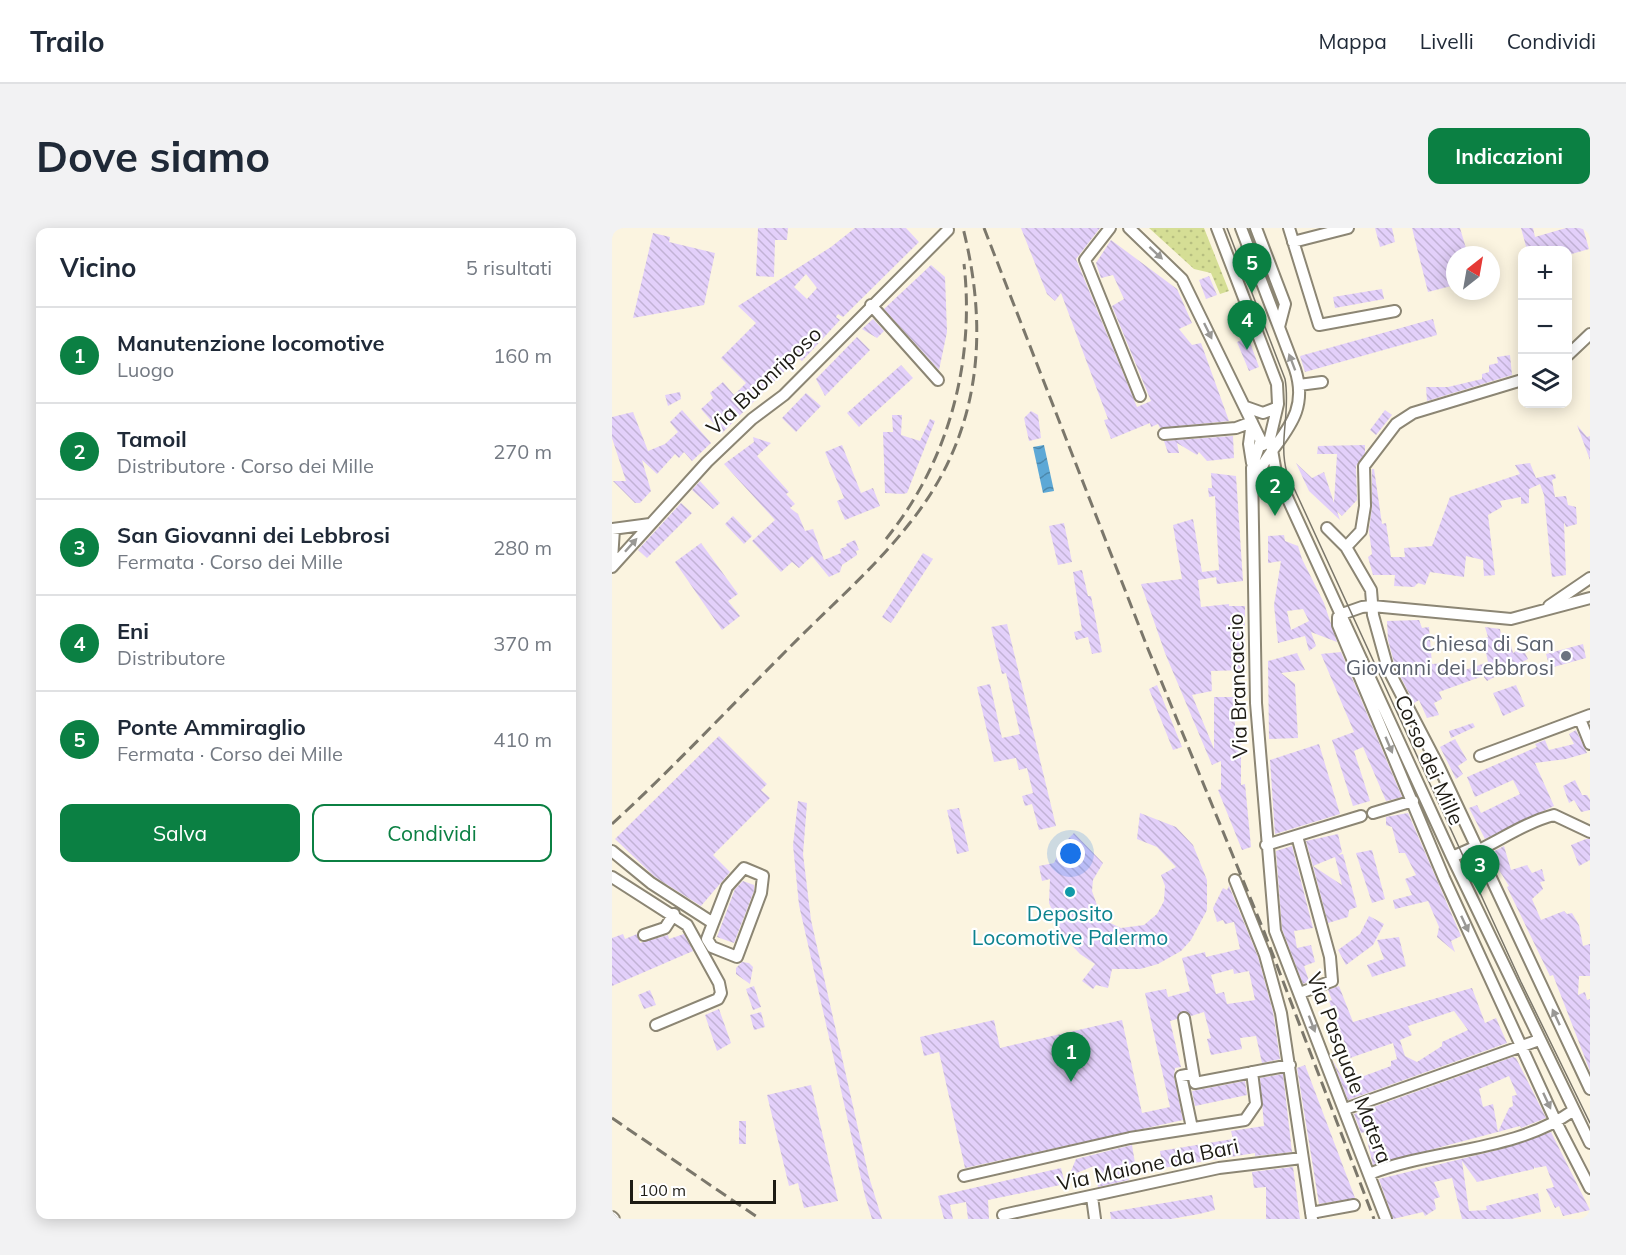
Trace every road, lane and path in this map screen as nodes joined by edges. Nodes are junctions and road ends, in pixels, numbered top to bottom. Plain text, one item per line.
1 (1110, 228) edge
2 (1128, 228) edge
3 (1217, 228) edge
4 (1241, 228) edge
5 (1256, 228) edge
6 (1289, 228) edge
7 (1348, 228) edge
8 (948, 230) dead end
9 (1293, 242) junction
10 (871, 305) junction
11 (1395, 311) dead end
12 (1279, 327) junction
13 (1590, 334) edge
14 (1569, 354) edge
15 (938, 380) dead end
16 (1518, 381) edge
17 (1322, 382) dead end
18 (1299, 385) junction
19 (1140, 396) dead end
20 (1246, 407) junction
21 (1276, 408) junction
22 (1252, 422) junction
23 (1164, 434) dead end
24 (1261, 440) junction
25 (1271, 457) junction
26 (1252, 468) junction
27 (1253, 488) junction
28 (650, 524) junction
29 (1327, 528) dead end
30 (613, 529) edge
31 (1346, 547) junction
32 (612, 560) edge
33 (612, 567) edge
34 (1590, 578) edge
35 (1590, 598) edge
36 (1372, 606) junction
37 (1547, 608) junction
38 (1342, 614) junction
39 (1585, 717) edge
40 (1590, 744) edge
41 (1480, 756) dead end
42 (1413, 801) junction
43 (1373, 813) dead end
44 (1361, 816) dead end
45 (1590, 832) edge
46 (1296, 836) junction
47 (1266, 845) junction
48 (1476, 849) junction
49 (612, 851) edge
50 (1452, 857) junction
51 (612, 877) edge
52 (1235, 880) dead end
53 (674, 915) junction
54 (713, 923) junction
55 (1275, 931) joint
56 (644, 935) dead end
57 (1300, 993) junction
58 (1184, 1018) dead end
59 (656, 1025) dead end
60 (1539, 1040) junction
61 (1522, 1046) junction
62 (1290, 1065) junction
63 (1252, 1072) junction
64 (1193, 1078) junction
65 (1590, 1089) edge
66 (1345, 1109) junction
67 (1574, 1110) junction
68 (1557, 1122) junction
69 (1192, 1128) junction
70 (1590, 1143) edge
71 (1302, 1158) junction
72 (1369, 1174) junction
73 (964, 1176) dead end
74 (1590, 1188) edge
75 (1092, 1197) junction
76 (1354, 1205) dead end
77 (1003, 1215) dead end
78 (1312, 1216) edge
79 (1095, 1219) edge
80 (1386, 1219) edge

1 - 19 street
2 -> 20 street
3 - 21 street
4 - 12 street
5 - 12 street
6 - 9 street
7 - 9 street
8 - 10 street, Via Buonriposo
9 - 11 street
10 - 15 street
10 - 28 street, Via Buonriposo
18 -> 12 street
13 - 14 street
16 - 31 street
17 - 18 street
18 - 25 street
20 - 21 street
20 - 22 street
21 - 25 street
22 - 23 street
22 - 24 street
22 - 26 street
24 - 25 street
24 - 26 street, Via Brancaccio
25 - 27 street
25 - 38 street, Corso dei Mille
26 - 27 street, Via Brancaccio
27 - 47 street, Via Brancaccio
28 - 30 street
33 -> 28 street, Via Buonriposo
29 - 31 street
30 - 32 street
31 - 36 street
34 - 37 street
35 - 37 street
36 - 37 street
36 - 38 street
36 - 48 street
38 -> 42 street
38 - 50 street, Corso dei Mille
39 - 40 street
39 - 41 street
42 - 43 street
42 -> 61 street
44 - 46 street
45 - 48 street
46 - 47 street
46 - 57 street
47 - 55 street, Via Brancaccio
48 - 50 street
65 -> 48 street
49 - 54 street
50 - 60 street, Corso dei Mille
51 - 53 street
52 - 62 street
53 - 56 street
53 - 59 street
54 - 54 street
55 - 57 street, Via Pasquale Matera
57 -> 66 street, Via Pasquale Matera
58 - 64 street
60 - 61 street
60 - 67 street, Corso dei Mille
61 - 66 street
61 -> 68 street
62 - 63 street
62 - 71 street
63 - 64 street
63 - 69 street
64 - 69 street
66 - 72 street, Via Pasquale Matera
67 - 68 street
67 - 70 street, Corso dei Mille
68 - 72 street
68 - 74 street
69 - 73 street
71 - 75 street, Via Maione da Bari
71 - 78 street
72 - 80 street, Via Pasquale Matera
75 - 77 street, Via Maione da Bari
75 - 79 street
76 - 78 street

